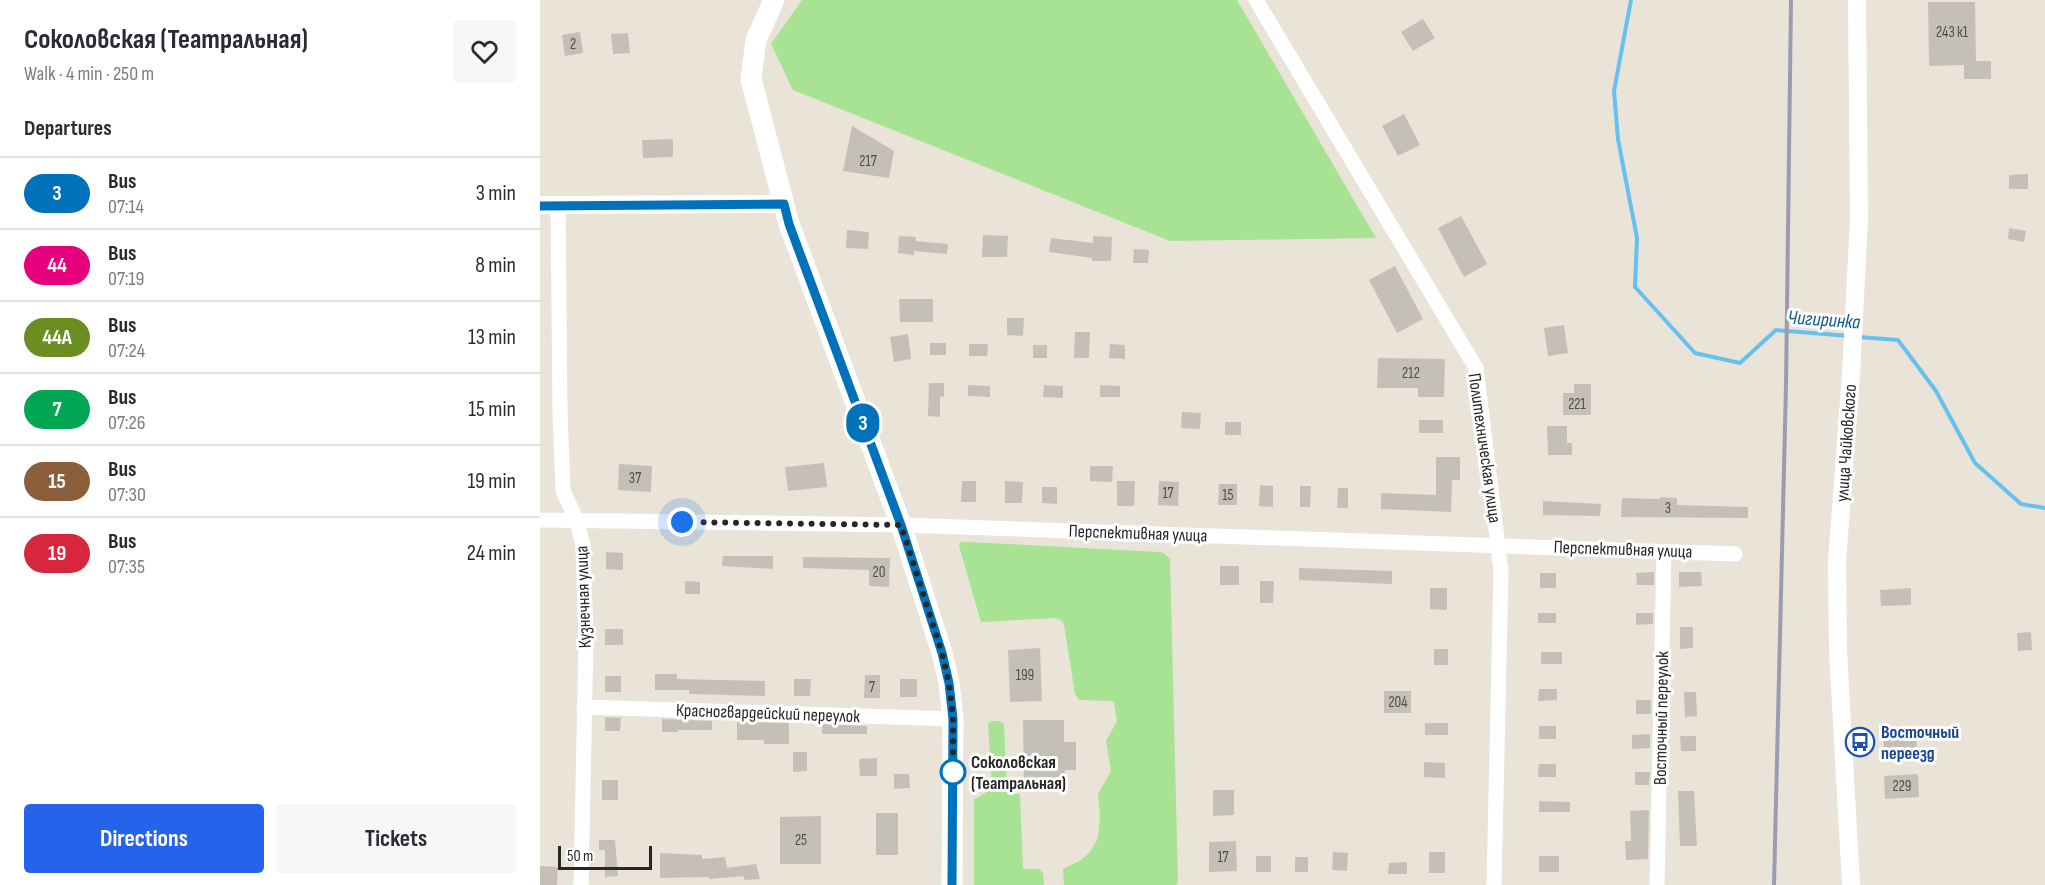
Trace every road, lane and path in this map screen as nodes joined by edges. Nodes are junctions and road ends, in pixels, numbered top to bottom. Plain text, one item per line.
1 (774, 0) edge
2 (1256, 0) edge
3 (1857, 0) edge
4 (784, 204) junction
5 (549, 206) edge
6 (540, 520) edge
7 (577, 521) junction
8 (901, 525) junction
9 (1498, 544) junction
10 (1664, 551) junction
11 (1735, 554) dead end
12 (584, 707) junction
13 (953, 719) junction
14 (581, 885) edge
15 (952, 885) edge
16 (1494, 885) edge
17 (1657, 885) edge
18 (1851, 885) edge

1 - 4 main road
2 - 9 street, Политехническая улица
3 - 18 street, улица Чайковского
4 - 5 street
4 - 8 main road
5 - 7 street, Кузнечная улица
6 - 7 street, Перспективная улица
7 - 8 street, Перспективная улица
7 - 12 street, Кузнечная улица
8 - 9 street, Перспективная улица
8 - 13 main road
9 - 10 street, Перспективная улица
9 - 16 street, Политехническая улица
10 - 11 street, Перспективная улица
10 - 17 street, Восточный переулок
12 - 13 street, Красногвардейский переулок
12 - 14 street, Кузнечная улица
13 - 15 main road

